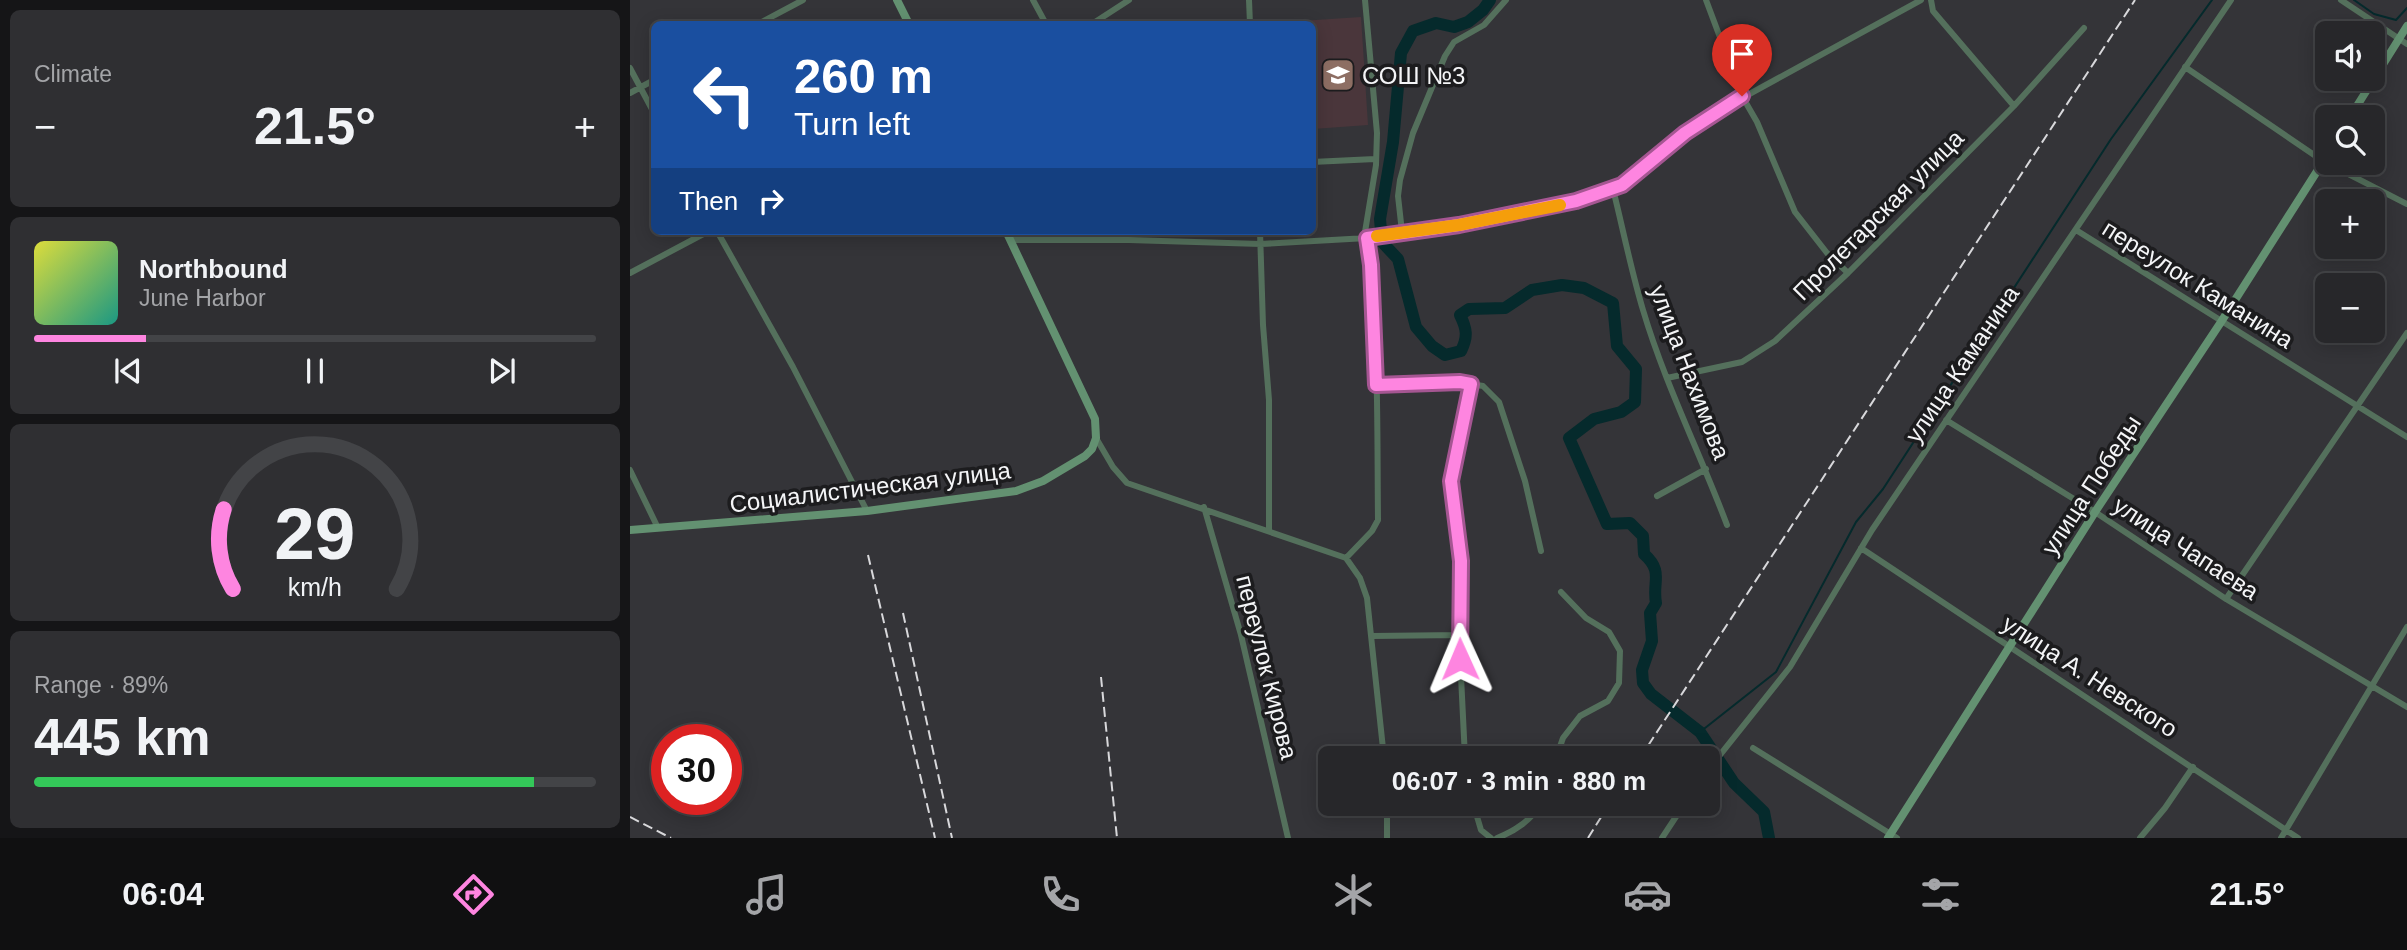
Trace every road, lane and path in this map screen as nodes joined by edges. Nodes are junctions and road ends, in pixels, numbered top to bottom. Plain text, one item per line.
1 (803, 0) edge
2 (897, 0) edge
3 (1033, 0) edge
4 (1129, 0) edge
5 (1249, 0) edge
6 (1365, 0) edge
7 (1506, 0) edge
8 (1706, 0) edge
9 (1920, 0) edge
10 (1931, 0) edge
11 (2231, 0) edge
12 (2341, 0) edge
13 (764, 21) edge
14 (908, 21) edge
15 (1044, 21) edge
16 (1097, 21) edge
17 (1250, 21) edge
18 (2407, 26) edge
19 (2084, 28) dead end
20 (2399, 37) junction
21 (2407, 44) edge
22 (2185, 67) junction
23 (630, 68) edge
24 (651, 82) edge
25 (641, 87) junction
26 (630, 93) edge
27 (1742, 96) junction
28 (2357, 105) edge
29 (2014, 106) junction
30 (651, 107) edge
31 (2315, 152) edge
32 (1375, 159) junction
33 (1316, 162) edge
34 (2315, 174) edge
35 (2355, 175) edge
36 (1614, 189) junction
37 (2407, 204) edge
38 (2076, 230) junction
39 (1402, 232) junction
40 (701, 235) edge
41 (719, 235) edge
42 (1008, 235) edge
43 (1128, 235) edge
44 (1260, 235) edge
45 (1366, 238) junction
46 (1010, 240) junction
47 (1129, 240) junction
48 (1261, 244) junction
49 (630, 273) edge
50 (1849, 273) junction
51 (2221, 322) junction
52 (2407, 333) edge
53 (1667, 377) junction
54 (1471, 384) junction
55 (1376, 385) junction
56 (2358, 407) junction
57 (1947, 420) junction
58 (2407, 437) edge
59 (1096, 438) junction
60 (1706, 468) junction
61 (630, 470) edge
62 (1657, 496) dead end
63 (1204, 507) junction
64 (867, 511) junction
65 (2095, 512) junction
66 (1727, 525) dead end
67 (658, 528) junction
68 (630, 530) edge
69 (1269, 531) junction
70 (1861, 548) junction
71 (1541, 551) dead end
72 (1346, 558) junction
73 (1561, 592) dead end
74 (2226, 599) junction
75 (2407, 627) edge
76 (1459, 635) junction
77 (1372, 636) junction
78 (2009, 647) junction
79 (2372, 685) junction
80 (2407, 707) edge
81 (1383, 746) edge
82 (1464, 746) edge
83 (1560, 746) edge
84 (1754, 748) dead end
85 (1720, 755) edge
86 (2193, 767) junction
87 (1387, 816) edge
88 (1477, 816) edge
89 (1532, 816) edge
90 (1676, 816) edge
91 (2286, 830) junction
92 (1892, 837) edge
93 (1289, 838) edge
94 (1387, 838) edge
95 (1492, 838) edge
96 (1497, 838) edge
97 (1662, 838) edge
98 (2140, 838) edge
99 (2281, 838) edge
100 (2298, 838) edge

1 - 13 street
2 - 14 street
3 - 15 street
4 - 16 street
5 - 17 street
6 - 32 street
7 - 39 street
8 - 27 street
9 - 27 street
10 - 29 street
11 - 22 street, улица Каманина
12 - 20 street
18 - 20 street
19 - 29 street, Пролетарская улица
20 - 21 street
20 - 28 street
22 - 31 street
22 - 38 street, улица Каманина
23 - 25 street
24 - 25 street
25 - 26 street
25 - 30 street
27 - 36 street
27 - 50 street
29 - 50 street, Пролетарская улица
32 - 33 street
32 - 45 street
34 - 51 street, улица Победы
35 - 37 street
36 - 39 street
36 - 53 street, улица Нахимова
38 - 51 street, переулок Каманина
38 - 57 street, улица Каманина
39 - 45 street
40 - 49 street
41 - 64 street
42 - 46 street
43 - 47 street
44 - 48 street
45 - 48 street
45 - 55 street
46 - 47 street
46 - 59 street
47 - 48 street
48 - 69 street
50 - 53 street, Пролетарская улица
51 - 56 street, переулок Каманина
51 - 65 street, улица Победы
52 - 56 street
53 - 60 street, улица Нахимова
54 - 55 street
54 - 71 street
54 - 76 street
55 - 72 street
56 - 58 street, переулок Каманина
56 - 74 street
57 - 65 street, улица Чапаева
57 - 70 street, улица Каманина
59 - 63 street
59 - 64 street, Социалистическая улица
60 - 62 street
60 - 66 street, улица Нахимова
61 - 67 street
63 - 69 street
63 - 93 street, переулок Кирова
64 - 67 street, Социалистическая улица
65 - 74 street, улица Чапаева
65 - 78 street, улица Победы
67 - 68 street, Социалистическая улица
69 - 72 street
70 - 78 street, улица А. Невского
70 - 85 street, улица Каманина
72 - 77 street
73 - 83 street
74 - 79 street, улица Чапаева
75 - 79 street
76 - 77 street
76 - 82 street
77 - 81 street
78 - 86 street, улица А. Невского
78 - 92 street, улица Победы
79 - 80 street, улица Чапаева
79 - 91 street
84 - 92 street
86 - 91 street, улица А. Невского
86 - 98 street
87 - 94 street
88 - 95 street
89 - 96 street
90 - 97 street
91 - 99 street
91 - 100 street, улица А. Невского

